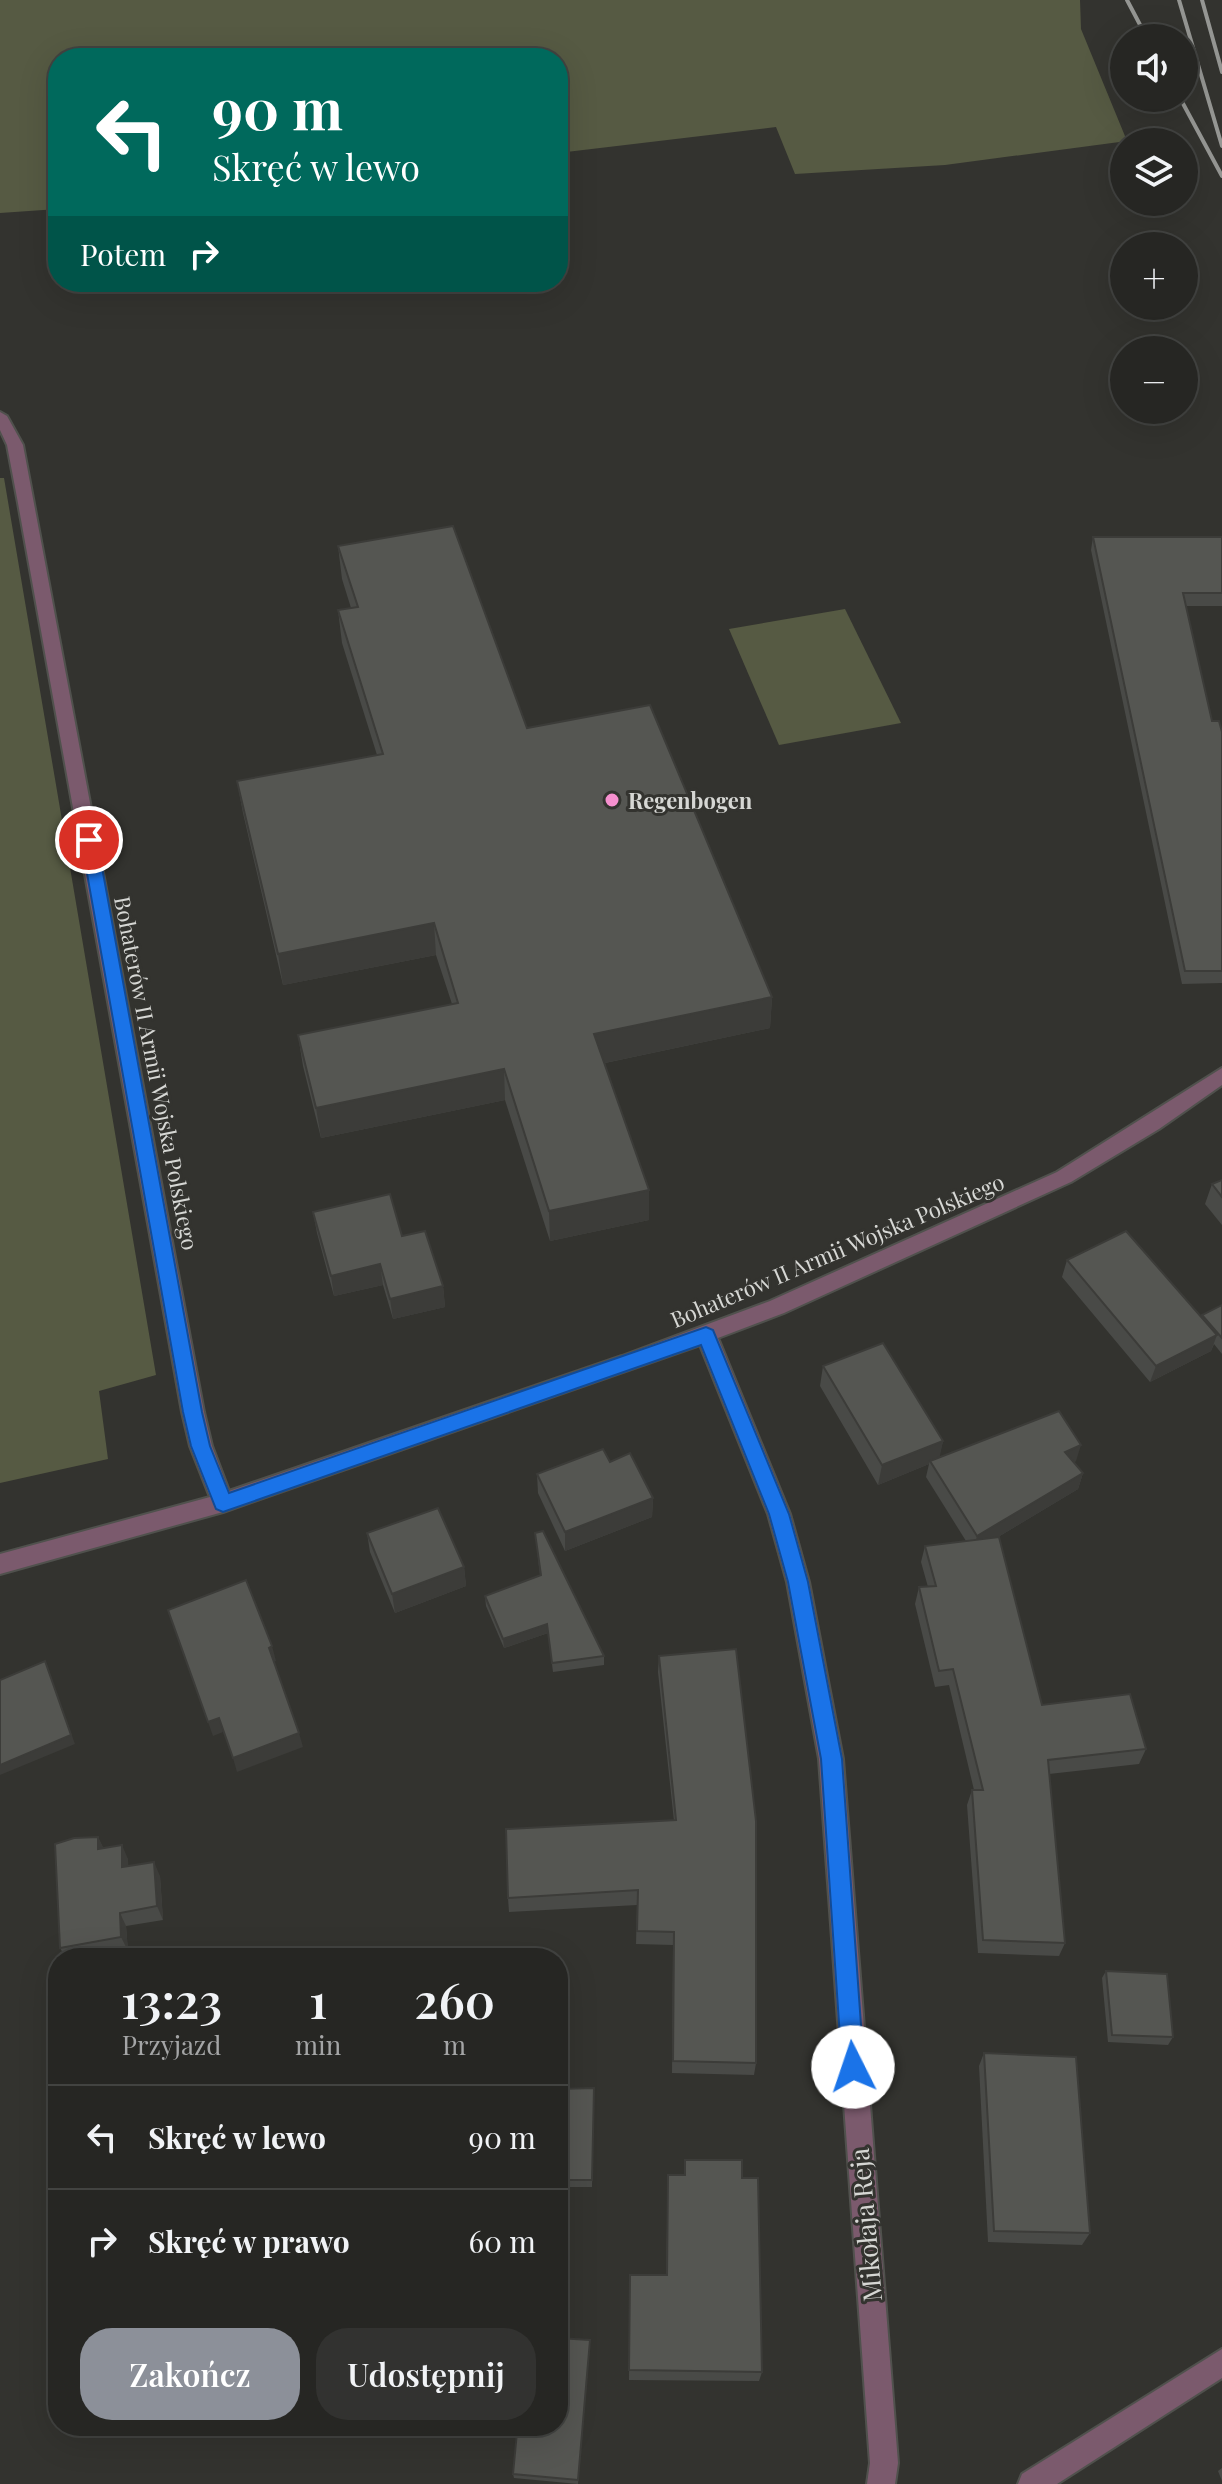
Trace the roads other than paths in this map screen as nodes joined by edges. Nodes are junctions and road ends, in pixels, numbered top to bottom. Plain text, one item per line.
1 (0, 416) edge
2 (1222, 1075) edge
3 (706, 1335) junction
4 (223, 1503) junction
5 (0, 1564) edge
6 (1222, 2362) edge
7 (888, 2477) edge
8 (1032, 2484) edge

1 - 4 street, Bohaterów II Armii Wojska Polskiego
2 - 3 street, Bohaterów II Armii Wojska Polskiego
3 - 4 street, Bohaterów II Armii Wojska Polskiego
3 - 7 street, Mikołaja Reja
4 - 5 street, Bohaterów II Armii Wojska Polskiego
6 - 8 street

